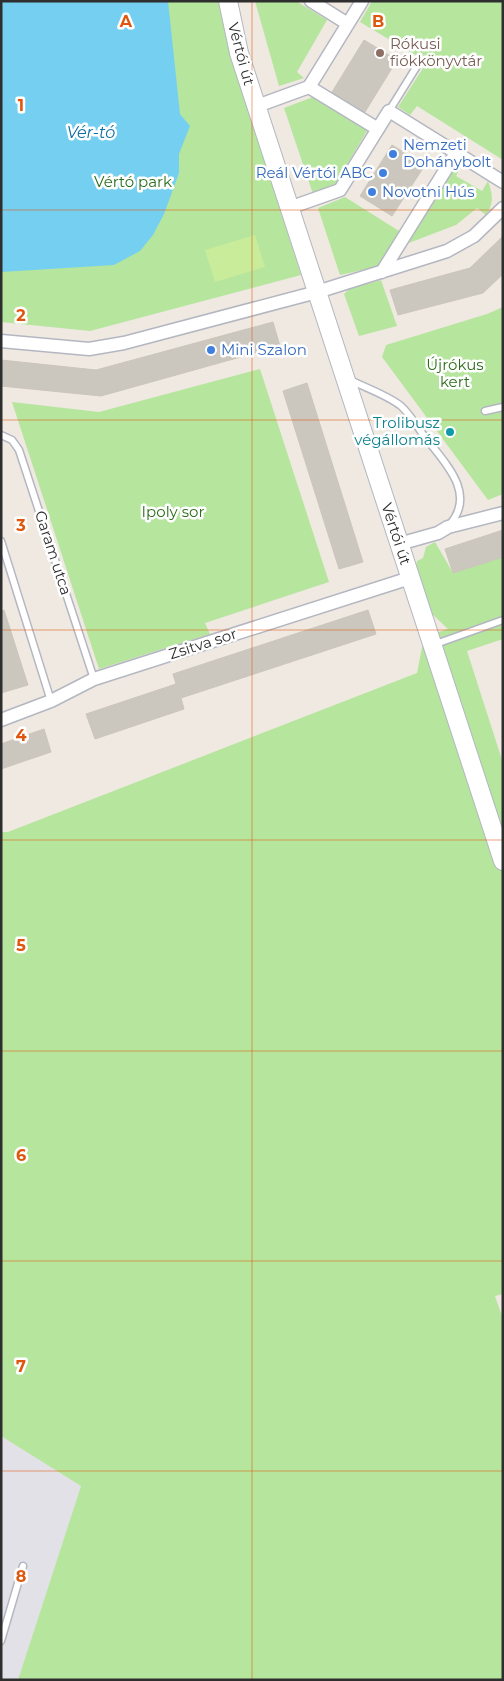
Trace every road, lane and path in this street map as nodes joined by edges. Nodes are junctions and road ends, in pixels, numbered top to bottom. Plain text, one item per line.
1 (228, 1) edge
2 (311, 1) edge
3 (362, 1) edge
4 (348, 24) junction
5 (417, 66) dead end
6 (309, 87) junction
7 (257, 106) junction
8 (389, 110) junction
9 (378, 128) junction
10 (456, 153) junction
11 (503, 182) edge
12 (289, 208) junction
13 (503, 208) edge
14 (382, 272) junction
15 (317, 292) junction
16 (1, 341) edge
17 (346, 378) junction
18 (503, 407) edge
19 (485, 411) dead end
20 (1, 436) edge
21 (503, 513) edge
22 (448, 527) junction
23 (1, 541) edge
24 (399, 544) junction
25 (410, 578) junction
26 (503, 620) edge
27 (432, 646) junction
28 (94, 679) junction
29 (51, 701) junction
30 (1, 720) edge
31 (503, 861) edge
32 (24, 1566) dead end
33 (1, 1641) edge

1 - 7 street, Vértói út
2 - 4 street
3 - 4 street
4 - 6 street
5 - 8 lane
6 - 7 street, Vértói út
6 - 9 street
7 - 12 street, Vértói út
8 - 9 street
8 - 10 street
9 - 12 street
10 - 11 street
10 - 14 street
12 - 15 street, Vértói út
13 - 14 street
14 - 15 street
15 - 16 street
15 - 17 street, Vértói út
17 - 22 lane
17 - 24 street, Vértói út
18 - 19 lane
20 - 28 lane, Garam utca
21 - 22 street
22 - 24 street
23 - 29 lane
24 - 25 street, Vértói út
25 - 27 street, Vértói út
25 - 28 street, Zsitva sor
26 - 27 lane
27 - 31 street, Vértói út
28 - 29 street, Zsitva sor
29 - 30 street, Zsitva sor
32 - 33 lane

